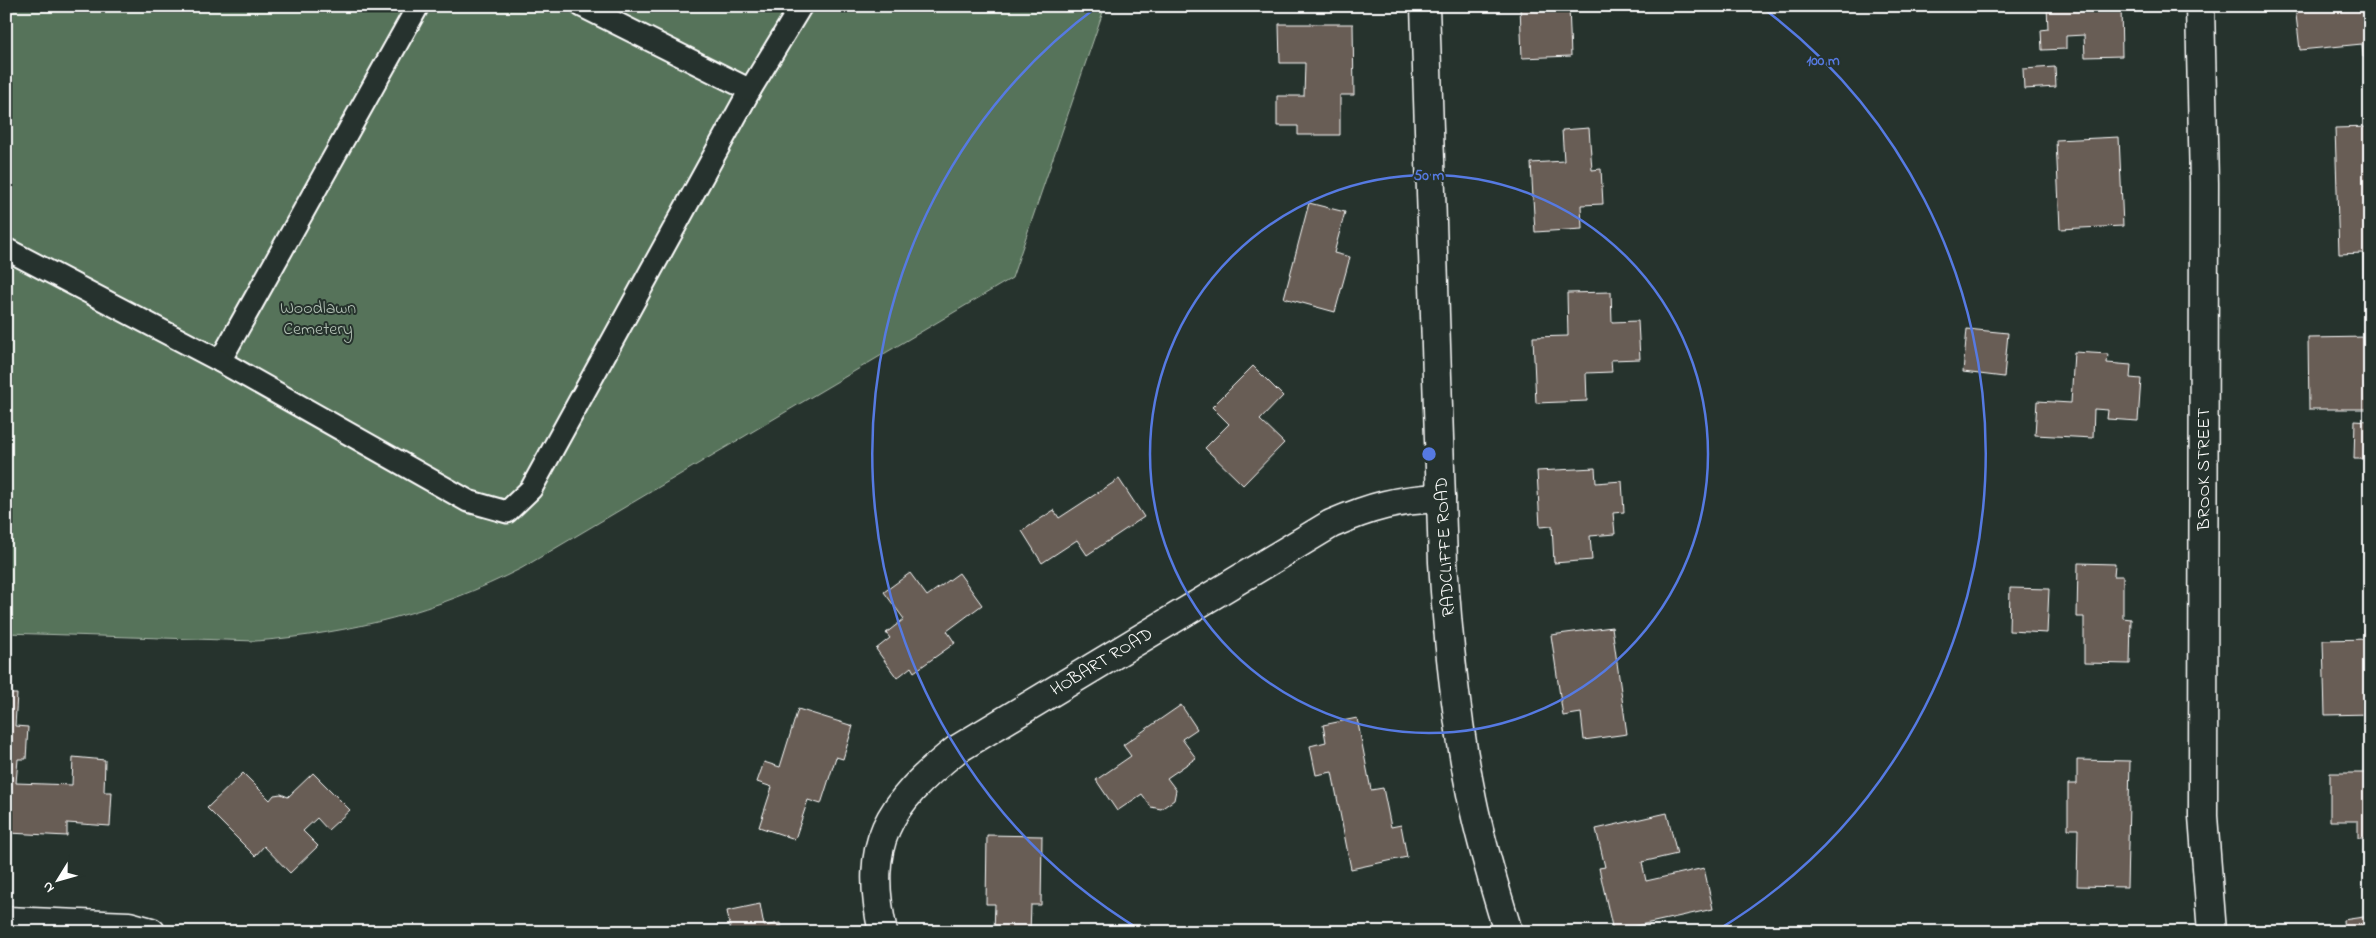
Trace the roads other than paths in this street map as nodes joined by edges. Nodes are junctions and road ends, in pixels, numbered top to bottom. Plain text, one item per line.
1 (418, 6) edge
2 (582, 6) edge
3 (801, 6) edge
4 (1425, 6) edge
5 (2200, 6) edge
6 (750, 90) junction
7 (6, 249) edge
8 (220, 361) junction
9 (1441, 498) junction
10 (6, 920) edge
11 (151, 932) edge
12 (883, 932) edge
13 (1508, 932) edge
14 (2212, 932) edge

1 - 8 lane
2 - 6 lane
3 - 6 lane
4 - 9 street, RADCLIFFE ROAD
5 - 14 street, BROOK STREET
6 - 8 lane
7 - 8 lane
9 - 12 street, HOBART ROAD
9 - 13 street, RADCLIFFE ROAD
10 - 11 street

